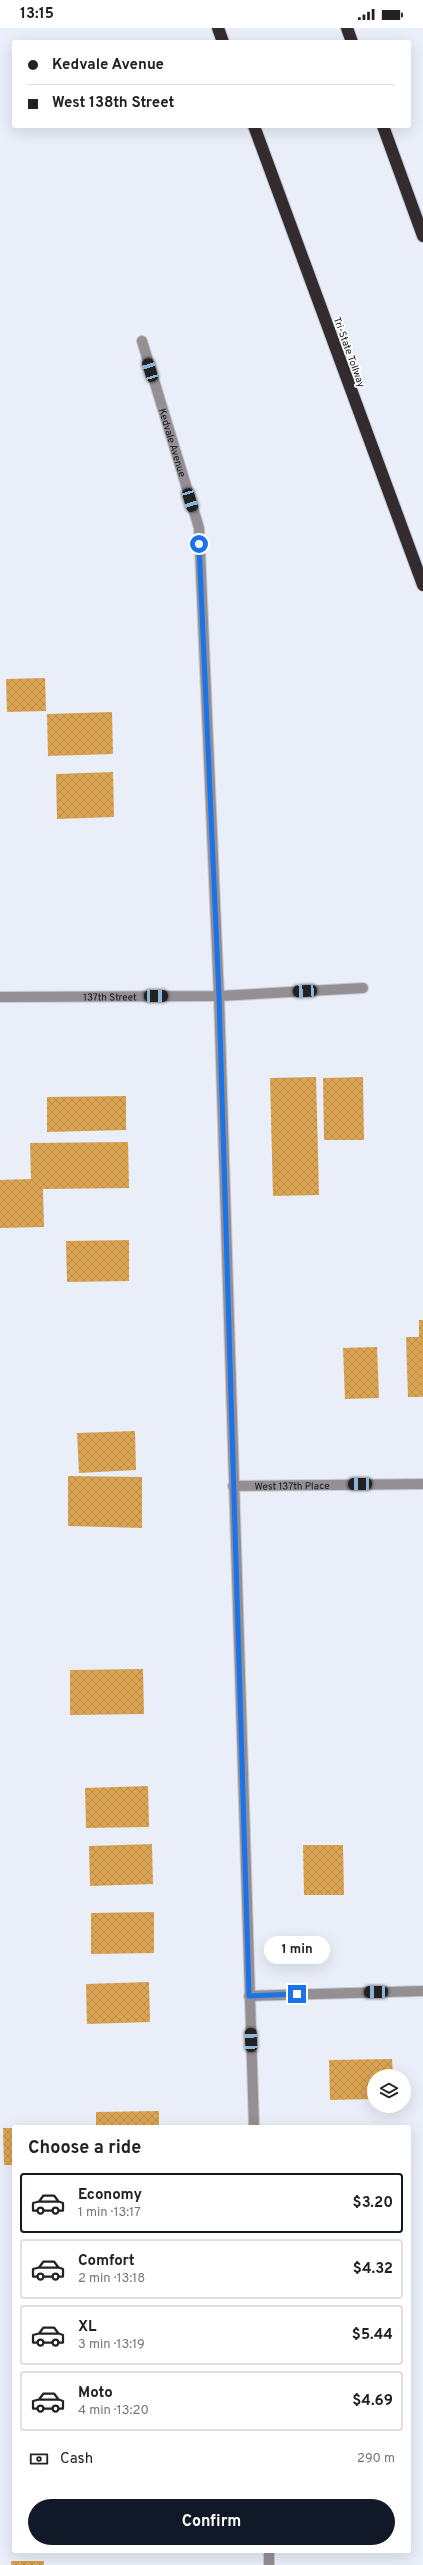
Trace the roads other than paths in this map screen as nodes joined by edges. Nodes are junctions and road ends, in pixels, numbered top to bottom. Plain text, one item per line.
1 (218, 28) edge
2 (346, 28) edge
3 (222, 40) edge
4 (351, 40) edge
5 (255, 128) edge
6 (384, 128) edge
7 (423, 236) edge
8 (142, 341) dead end
9 (423, 586) edge
10 (363, 988) dead end
11 (219, 996) junction
12 (0, 997) edge
13 (423, 1484) edge
14 (233, 1486) junction
15 (423, 1991) edge
16 (249, 1996) junction
17 (254, 2125) edge
18 (269, 2553) edge
19 (269, 2565) edge

1 - 3 highway
2 - 4 highway
5 - 9 highway, Tri-State Tollway
6 - 7 highway
8 - 11 street, Kedvale Avenue
10 - 11 street, 137th Street
11 - 12 street, 137th Street
11 - 14 street, Kedvale Avenue
13 - 14 street, West 137th Place
14 - 16 street, Kedvale Avenue
15 - 16 street
16 - 17 street, Kedvale Avenue
18 - 19 street

